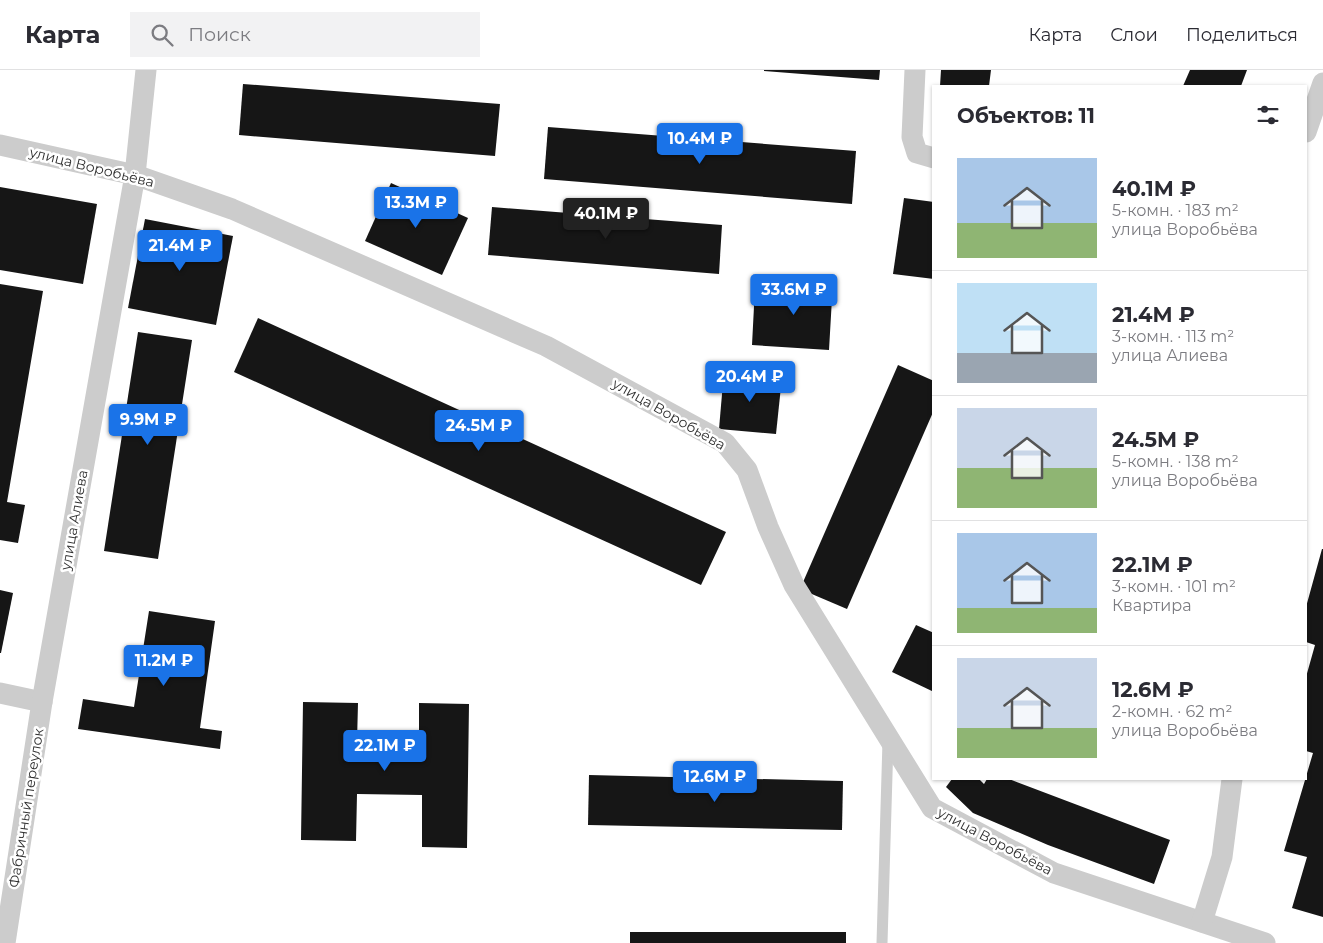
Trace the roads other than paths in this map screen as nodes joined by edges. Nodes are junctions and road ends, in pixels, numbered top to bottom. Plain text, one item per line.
1 (146, 70) edge
2 (915, 70) edge
3 (1323, 83) edge
4 (1307, 129) edge
5 (0, 145) edge
6 (932, 157) edge
7 (135, 175) junction
8 (0, 693) edge
9 (42, 702) junction
10 (888, 737) junction
11 (1232, 780) edge
12 (1202, 922) junction
13 (5, 943) edge
14 (882, 943) edge
15 (1265, 943) edge

1 - 7 street, улица Алиева
2 - 6 street
3 - 4 street
5 - 7 street, улица Воробьёва
7 - 9 street, улица Алиева
7 - 10 street, улица Воробьёва
8 - 9 street
9 - 13 street, Фабричный переулок
10 - 12 street, улица Воробьёва
10 - 14 lane
11 - 12 street
12 - 15 street, улица Воробьёва

